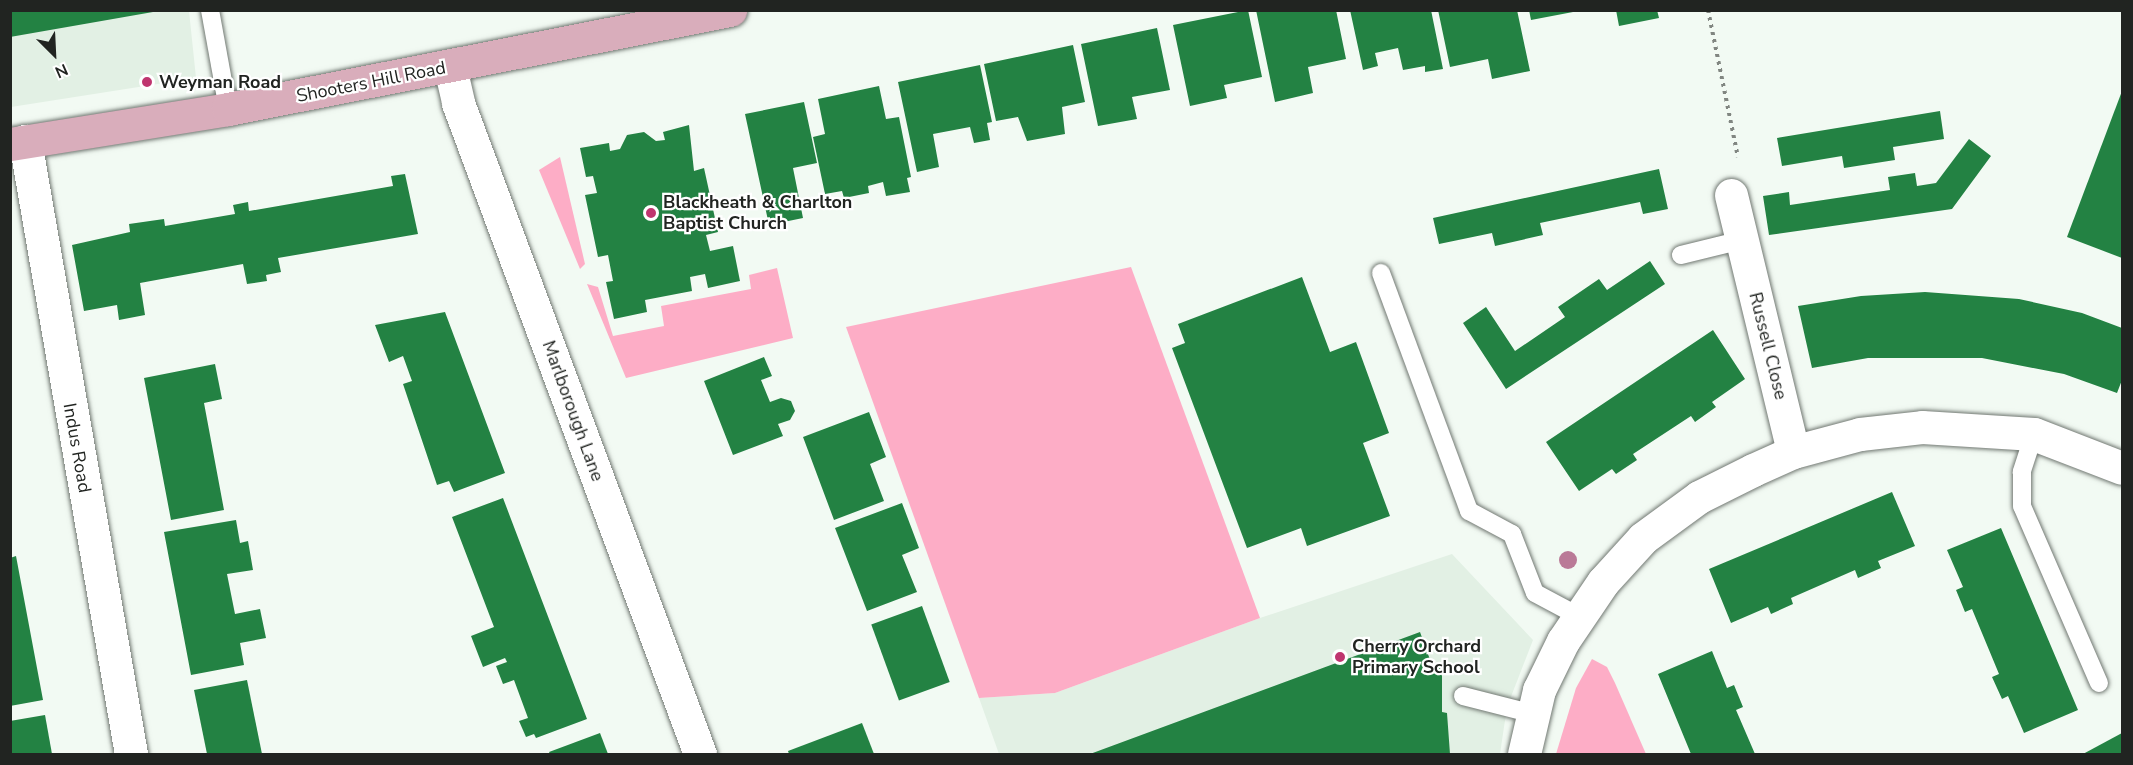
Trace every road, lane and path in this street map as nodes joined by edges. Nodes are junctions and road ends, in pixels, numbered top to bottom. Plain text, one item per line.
1 (210, 10) edge
2 (730, 10) edge
3 (1708, 10) edge
4 (631, 20) edge
5 (450, 67) junction
6 (228, 108) junction
7 (18, 142) edge
8 (1736, 182) joint
9 (1742, 240) junction
10 (1681, 255) dead end
11 (1381, 273) dead end
12 (2034, 434) junction
13 (1793, 452) junction
14 (2121, 461) edge
15 (1580, 617) junction
16 (2099, 683) dead end
17 (1463, 696) dead end
18 (1533, 714) junction
19 (131, 754) edge
20 (700, 754) edge
21 (1524, 754) edge

1 - 6 lane
2 - 4 main road, Shooters Hill Road
3 - 8 path
4 - 5 main road, Shooters Hill Road
5 - 6 main road, Shooters Hill Road
5 - 20 street, Marlborough Lane
6 - 7 main road, Shooters Hill Road
7 - 19 street, Indus Road
8 - 9 street, Russell Close
9 - 10 lane
9 - 13 street, Russell Close
11 - 15 lane
12 - 13 street
12 - 14 street
12 - 16 lane
13 - 15 street
15 - 18 street
17 - 18 lane
18 - 21 street

